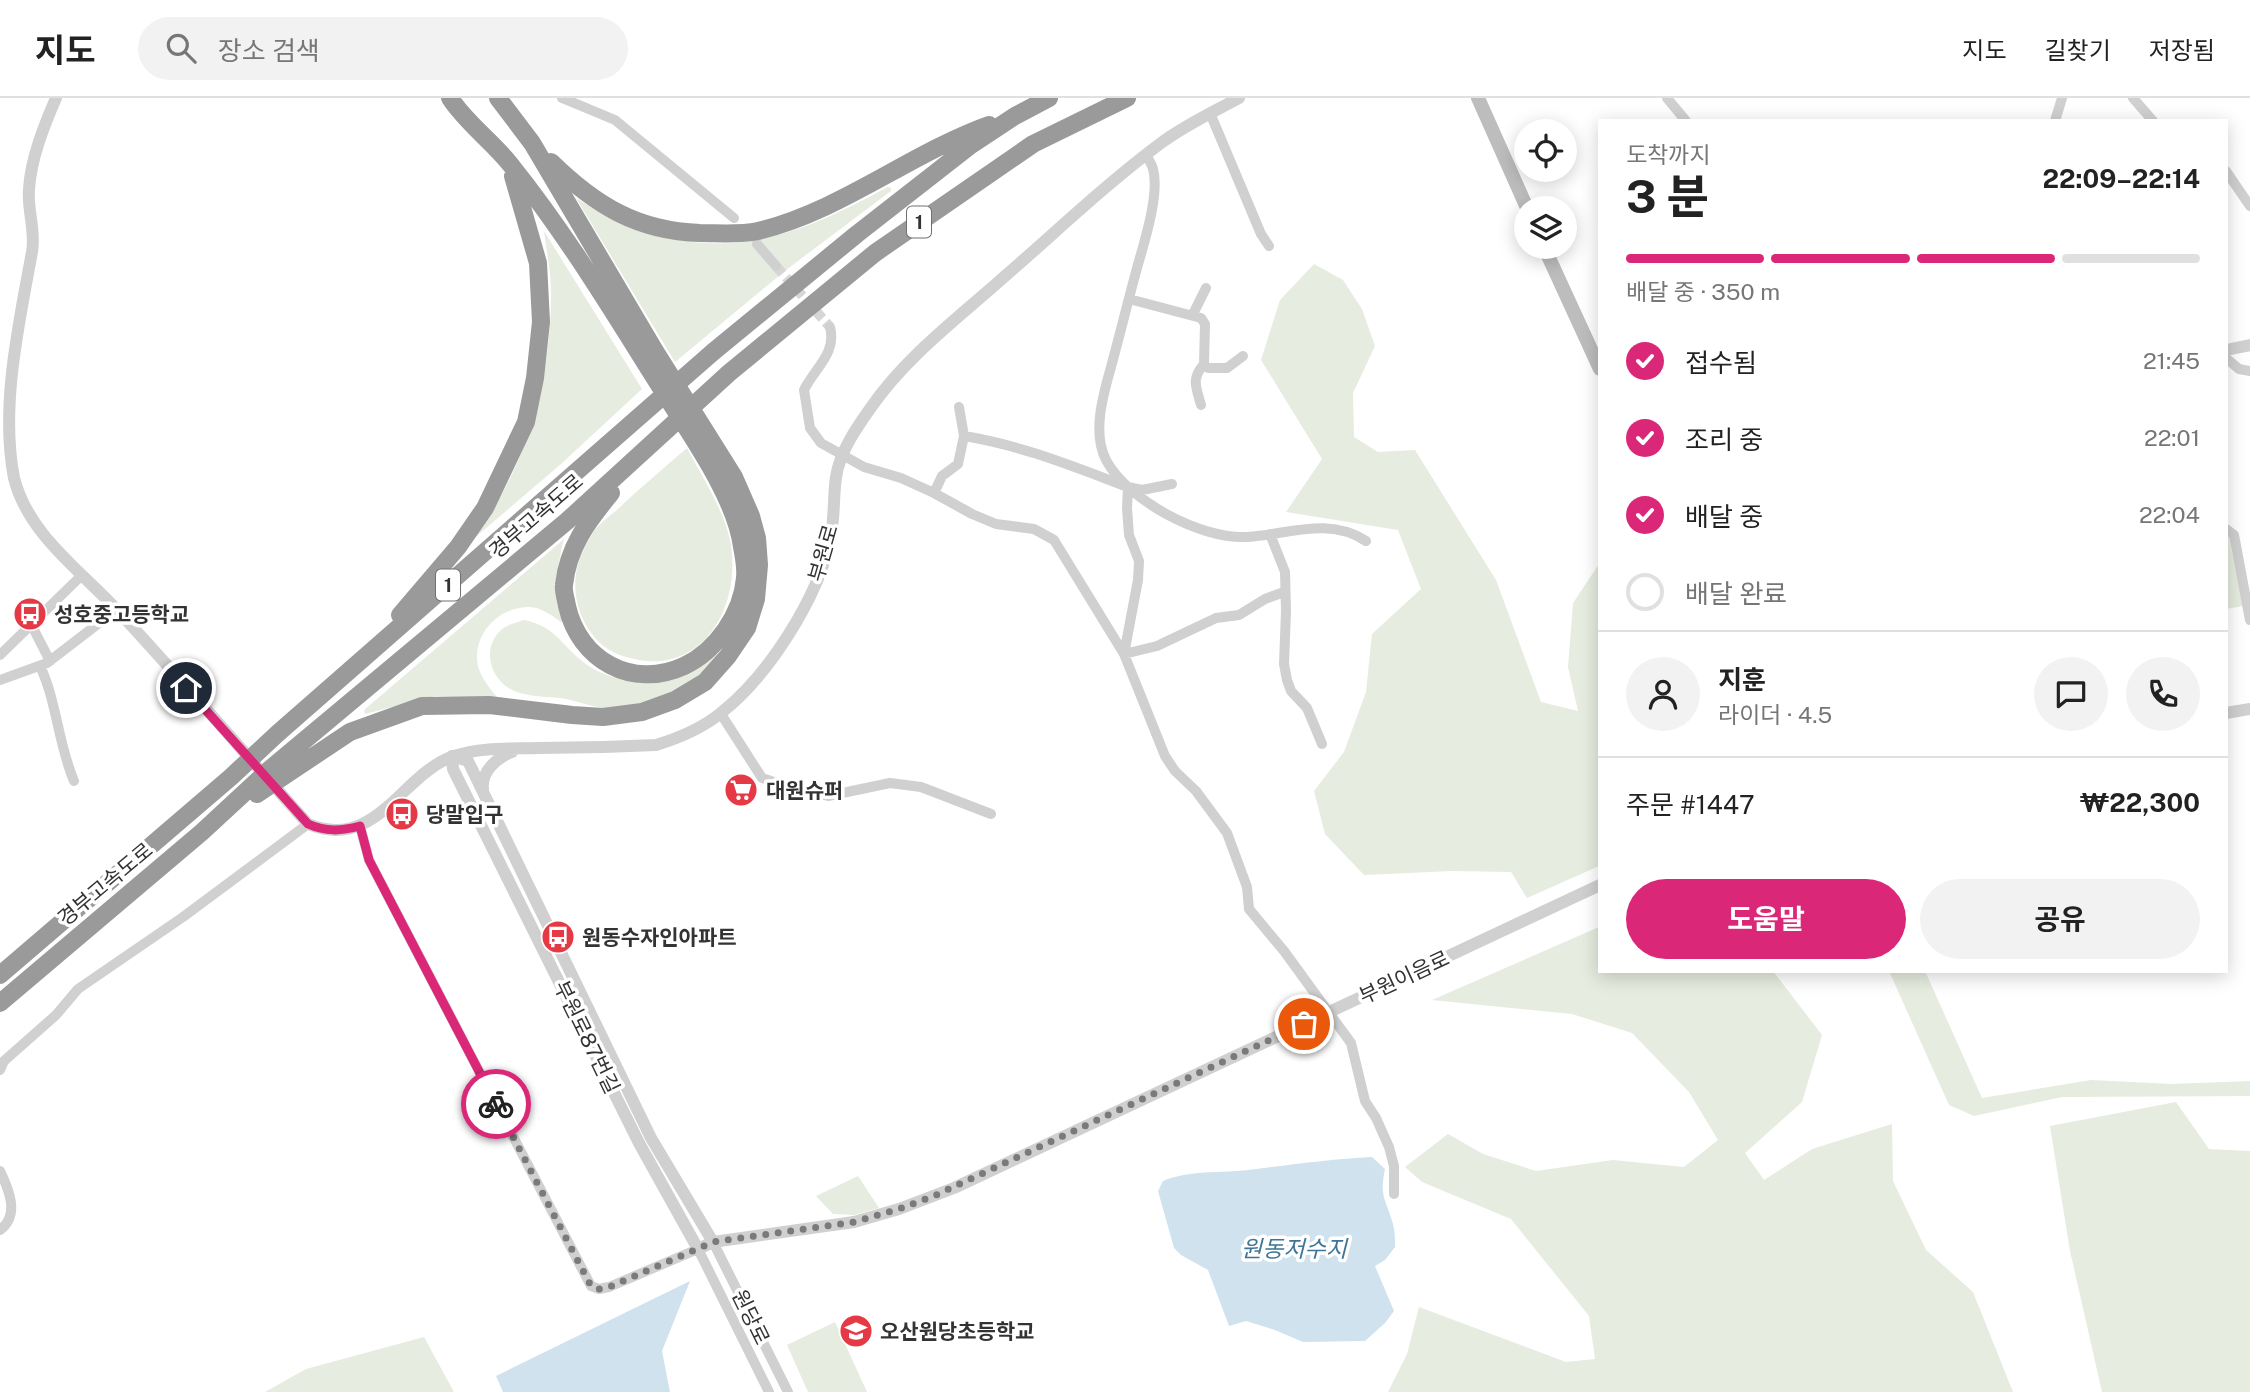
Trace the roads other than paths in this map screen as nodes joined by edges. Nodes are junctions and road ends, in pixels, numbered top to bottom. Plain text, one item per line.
1 (57, 98) edge
2 (450, 98) edge
3 (498, 98) edge
4 (562, 98) edge
5 (1049, 98) edge
6 (1127, 98) edge
7 (1239, 98) edge
8 (1478, 98) edge
9 (1667, 98) edge
10 (2062, 98) edge
11 (2133, 98) edge
12 (1210, 113) junction
13 (1016, 116) junction
14 (1684, 119) edge
15 (2056, 119) edge
16 (2151, 119) edge
17 (532, 144) junction
18 (1146, 155) junction
19 (509, 162) junction
20 (2228, 174) edge
21 (1522, 196) edge
22 (2250, 206) edge
23 (732, 226) junction
24 (757, 237) junction
25 (1269, 246) dead end
26 (1550, 259) edge
27 (776, 266) tunnel mouth
28 (1206, 288) dead end
29 (1129, 299) junction
30 (1194, 314) junction
31 (830, 327) dead end
32 (2250, 345) edge
33 (2228, 350) edge
34 (1243, 356) dead end
35 (2228, 360) edge
36 (1204, 364) junction
37 (1598, 365) edge
38 (2250, 371) edge
39 (1201, 405) dead end
40 (959, 407) dead end
41 (964, 436) junction
42 (656, 439) junction
43 (841, 455) junction
44 (1172, 484) dead end
45 (1128, 488) junction
46 (934, 493) junction
47 (2228, 530) edge
48 (1270, 534) junction
49 (1366, 541) dead end
50 (82, 575) junction
51 (1284, 592) junction
52 (116, 610) junction
53 (2250, 620) edge
54 (32, 626) junction
55 (1124, 654) junction
56 (0, 655) edge
57 (362, 660) junction
58 (45, 664) junction
59 (0, 680) edge
60 (2250, 709) edge
61 (2228, 713) edge
62 (721, 714) junction
63 (1322, 744) dead end
64 (519, 749) junction
65 (452, 756) junction
66 (273, 775) junction
67 (74, 781) dead end
68 (484, 793) junction
69 (991, 814) dead end
70 (308, 824) junction
71 (360, 826) junction
72 (1598, 886) edge
73 (0, 975) edge
74 (0, 1003) edge
75 (582, 1011) junction
76 (1329, 1012) junction
77 (0, 1070) edge
78 (0, 1171) edge
79 (1394, 1194) dead end
80 (0, 1230) edge
81 (713, 1242) junction
82 (698, 1249) junction
83 (769, 1392) edge
84 (788, 1392) edge

1 - 50 street
2 - 19 highway
3 - 17 highway
4 - 23 street
5 - 13 highway, 경부고속도로 / 1
6 - 42 highway, 경부고속도로 / 1
7 - 12 street, 부원로
8 - 21 main road
9 - 14 street
10 - 15 street
11 - 16 street
12 - 18 street, 부원로
12 - 25 street
13 - 24 highway
13 - 57 highway, 경부고속도로 / 1
17 - 23 highway
17 - 66 highway
18 - 29 street
18 - 43 street, 부원로
19 - 42 highway
19 - 57 highway
20 - 22 street
23 - 24 highway
24 - 27 street
26 - 37 main road
28 - 30 street
29 - 30 street
29 - 45 street
30 - 36 street
31 - 43 street
32 - 33 street
34 - 36 street
35 - 38 street
36 - 39 street
40 - 41 street
41 - 45 street
41 - 46 street
42 - 66 highway, 경부고속도로 / 1
43 - 46 street
43 - 62 street, 부원로
44 - 45 street
45 - 48 street
45 - 55 street
46 - 55 street
47 - 53 street
48 - 49 street
48 - 51 street
50 - 52 street
50 - 54 street
51 - 55 street
51 - 63 street
52 - 58 street
52 - 70 street
54 - 56 street
54 - 58 street
55 - 76 street
57 - 73 highway, 경부고속도로 / 1
58 - 59 street
58 - 67 street
60 - 61 street
62 - 64 street, 부원로
62 - 69 street
64 - 65 street, 부원로
64 - 68 street
65 - 68 street, 부원로87번길
65 - 71 street, 부원로
65 - 75 street, 부원로87번길
66 - 74 highway, 경부고속도로
68 - 75 street, 부원로87번길
70 - 71 street, 부원로
70 - 77 street
71 - 82 street
72 - 76 street, 부원이음로
75 - 81 street, 부원로87번길
75 - 82 street, 부원로87번길
76 - 79 street
76 - 81 street, 부원이음로
78 - 80 street
81 - 82 street, 부원이음로
81 - 84 street, 원당로
82 - 83 street, 원당로

